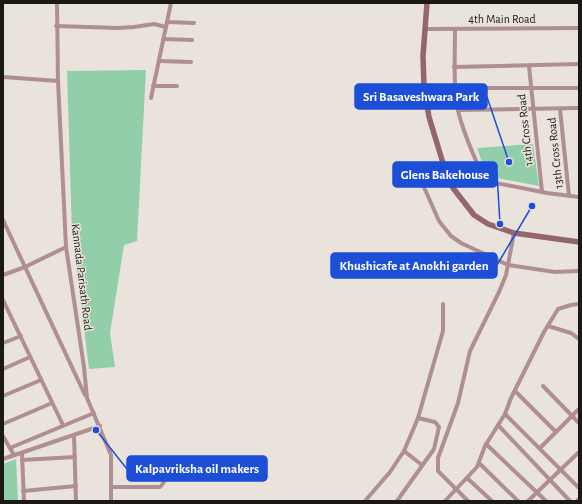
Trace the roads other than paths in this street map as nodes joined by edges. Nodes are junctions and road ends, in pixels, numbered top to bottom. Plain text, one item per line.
1 (57, 3) edge
2 (171, 3) edge
3 (427, 3) edge
4 (194, 23) dead end
5 (167, 24) junction
6 (56, 26) junction
7 (579, 28) edge
8 (425, 29) junction
9 (456, 29) junction
10 (164, 39) junction
11 (192, 40) dead end
12 (159, 61) junction
13 (191, 62) dead end
14 (579, 64) edge
15 (529, 66) junction
16 (454, 67) junction
17 (3, 77) edge
18 (58, 81) junction
19 (153, 86) junction
20 (176, 86) dead end
21 (531, 87) junction
22 (455, 88) junction
23 (579, 88) edge
24 (151, 98) dead end
25 (579, 108) edge
26 (533, 109) junction
27 (560, 109) junction
28 (458, 110) junction
29 (448, 177) junction
30 (484, 180) junction
31 (542, 192) junction
32 (570, 196) junction
33 (579, 197) edge
34 (3, 220) edge
35 (514, 233) junction
36 (579, 242) edge
37 (66, 247) junction
38 (508, 265) junction
39 (25, 266) junction
40 (579, 271) edge
41 (3, 275) edge
42 (3, 300) edge
43 (443, 304) dead end
44 (579, 304) edge
45 (5, 310) edge
46 (548, 326) junction
47 (21, 336) junction
48 (579, 339) edge
49 (3, 343) edge
50 (30, 357) junction
51 (3, 369) edge
52 (41, 380) junction
53 (543, 386) dead end
54 (515, 391) junction
55 (3, 396) edge
56 (87, 398) junction
57 (52, 403) junction
58 (579, 409) edge
59 (94, 413) junction
60 (505, 414) junction
61 (572, 416) junction
62 (418, 418) junction
63 (579, 423) edge
64 (3, 424) edge
65 (63, 425) junction
66 (498, 425) junction
67 (100, 426) junction
68 (556, 432) junction
69 (74, 435) junction
70 (3, 436) edge
71 (486, 444) junction
72 (10, 448) junction
73 (540, 448) junction
74 (404, 451) junction
75 (579, 452) edge
76 (22, 453) junction
77 (14, 455) junction
78 (75, 457) junction
79 (166, 458) dead end
80 (3, 459) edge
81 (22, 460) junction
82 (479, 463) junction
83 (422, 465) junction
84 (561, 469) junction
85 (467, 478) junction
86 (550, 479) junction
87 (76, 486) junction
88 (111, 487) junction
89 (579, 488) edge
90 (456, 489) junction
91 (23, 491) junction
92 (537, 492) junction
93 (579, 499) edge
94 (24, 501) edge
95 (76, 501) edge
96 (111, 501) edge
97 (365, 501) edge
98 (397, 501) edge
99 (445, 501) edge
100 (468, 501) edge
101 (492, 501) edge
102 (518, 501) edge
103 (528, 501) edge
104 (546, 501) edge
105 (570, 501) edge
106 (577, 501) edge

1 - 6 street, Kannada Parisath Road
2 - 5 street
3 - 8 main road
4 - 5 street
5 - 6 street
5 - 10 street
6 - 18 street, Kannada Parisath Road
7 - 9 street, 4th Main Road
8 - 9 street, 4th Main Road
8 - 29 main road
9 - 16 street
10 - 11 street
10 - 12 street
12 - 13 street
12 - 19 street
14 - 15 street
15 - 16 street
15 - 21 street, 14th Cross Road
16 - 22 street
17 - 18 street
18 - 37 street, Kannada Parisath Road
19 - 20 street
19 - 24 street
21 - 22 street
21 - 23 street
21 - 26 street, 14th Cross Road
22 - 28 street
25 - 27 street
26 - 27 street
26 - 28 street
26 - 31 street, 14th Cross Road
27 - 32 street, 13th Cross Road
28 - 30 street
29 - 30 street
29 - 35 main road
29 - 38 street
30 - 31 street
31 - 32 street
32 - 33 street
34 - 39 street
35 - 36 main road
35 - 38 street
37 - 39 street
37 - 56 street, Kannada Parisath Road
38 - 40 street
38 - 90 street
39 - 41 street
39 - 56 street
42 - 45 street
43 - 62 street
44 - 46 street
45 - 47 street
46 - 48 street
46 - 54 street
47 - 49 street
47 - 50 street
50 - 51 street
50 - 52 street
52 - 55 street
52 - 57 street
53 - 61 street
54 - 60 street
54 - 68 street
56 - 59 street, Kannada Parisath Road
57 - 64 street
57 - 65 street
58 - 61 street
59 - 65 street
59 - 67 street, Kannada Parisath Road
60 - 66 street
60 - 73 street
61 - 63 street
61 - 68 street
62 - 74 street
62 - 83 street
65 - 72 street
66 - 71 street
66 - 86 street
67 - 69 street
67 - 88 street, Kannada Parisath Road
68 - 73 street
69 - 76 street
69 - 78 street
70 - 72 street
71 - 82 street
71 - 92 street
72 - 77 street
73 - 84 street
74 - 83 street
74 - 97 street
75 - 84 street
76 - 77 street
76 - 81 street
77 - 80 street
78 - 81 street
78 - 87 street
79 - 88 street
81 - 91 street
82 - 85 street
82 - 102 street
83 - 98 street
84 - 86 street
84 - 89 street
85 - 90 street
85 - 101 street
86 - 92 street
86 - 105 street
87 - 91 street
87 - 95 street
88 - 96 street, Kannada Parisath Road
90 - 99 street
90 - 100 street
91 - 94 street
92 - 103 street
92 - 104 street
93 - 106 street

